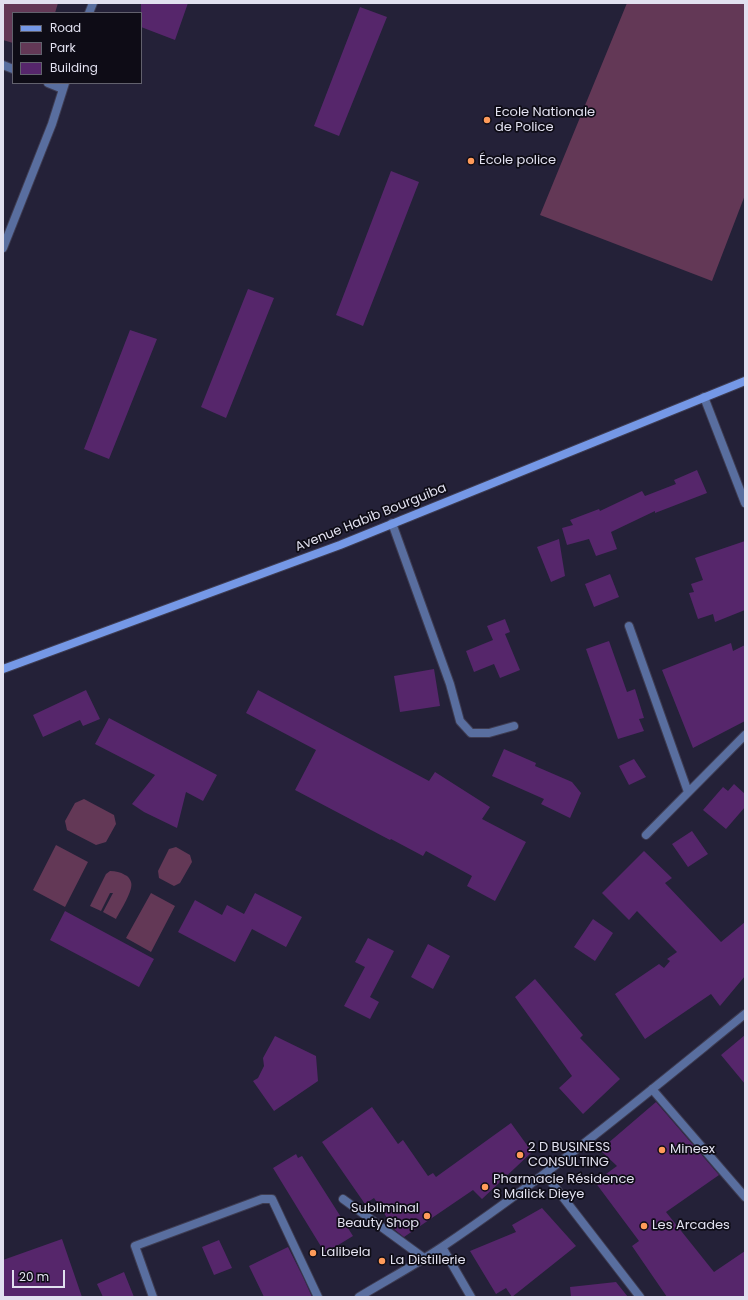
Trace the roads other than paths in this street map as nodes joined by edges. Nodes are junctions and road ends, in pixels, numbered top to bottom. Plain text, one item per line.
1 (53, 84) edge
2 (64, 86) edge
3 (3, 248) edge
4 (745, 380) edge
5 (704, 396) junction
6 (745, 502) edge
7 (392, 522) junction
8 (629, 626) dead end
9 (3, 669) edge
10 (514, 726) dead end
11 (745, 735) edge
12 (688, 792) junction
13 (646, 835) dead end
14 (745, 1014) edge
15 (652, 1089) junction
16 (545, 1174) junction
17 (745, 1197) edge
18 (343, 1198) dead end
19 (442, 1247) junction
20 (424, 1258) junction
21 (153, 1297) edge
22 (318, 1297) edge
23 (359, 1297) edge
24 (471, 1297) edge
25 (640, 1297) edge

1 - 2 street
2 - 3 street
4 - 5 main road, Avenue Habib Bourguiba
5 - 6 street
5 - 7 main road, Avenue Habib Bourguiba
7 - 9 main road, Avenue Habib Bourguiba
7 - 10 street
8 - 12 street
11 - 12 street
12 - 13 street
14 - 15 street
15 - 16 street
15 - 17 street
16 - 19 street
16 - 25 street
18 - 20 street
19 - 20 street
19 - 24 street
20 - 23 street
21 - 22 street

